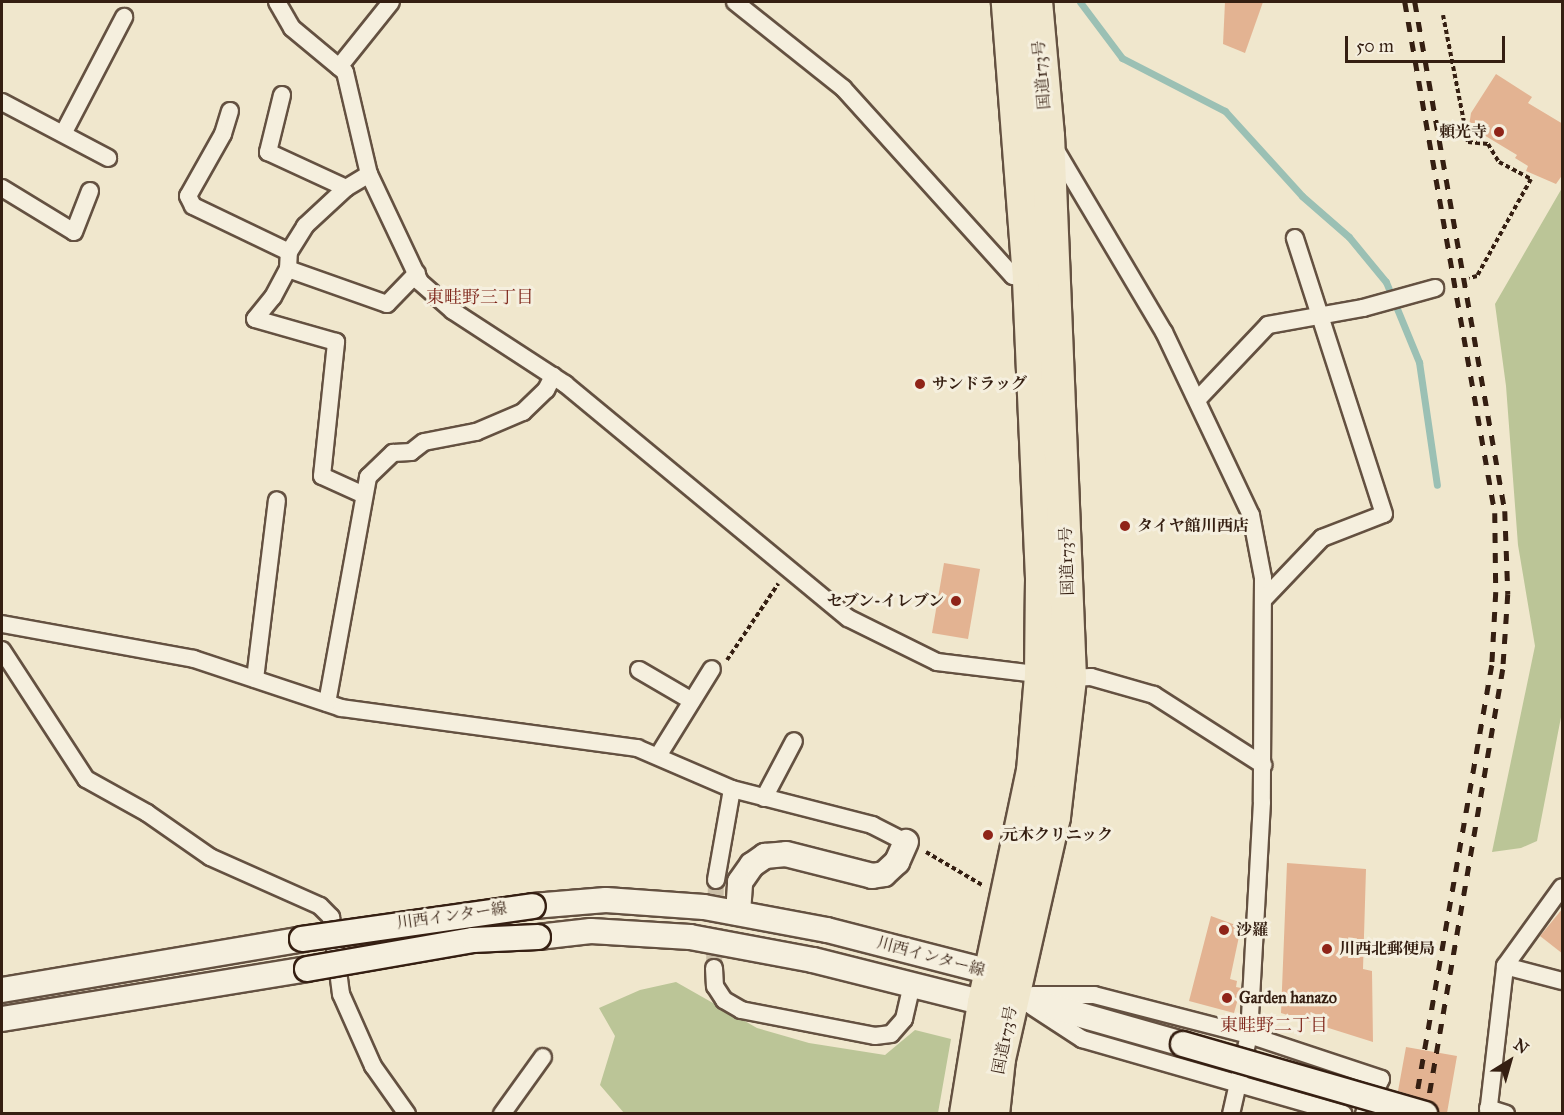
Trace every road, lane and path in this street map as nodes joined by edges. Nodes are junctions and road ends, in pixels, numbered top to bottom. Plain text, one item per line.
1 (277, 2) edge
2 (391, 2) edge
3 (735, 2) edge
4 (1008, 2) edge
5 (1036, 2) edge
6 (1443, 15) dead end
7 (124, 17) dead end
8 (339, 67) junction
9 (282, 95) dead end
10 (2, 102) edge
11 (230, 111) dead end
12 (64, 132) junction
13 (1048, 136) junction
14 (108, 158) dead end
15 (369, 174) junction
16 (2, 188) edge
17 (346, 188) junction
18 (90, 191) dead end
19 (1295, 238) dead end
20 (288, 261) junction
21 (417, 273) junction
22 (1469, 278) dead end
23 (1042, 280) junction
24 (1435, 288) dead end
25 (1319, 318) junction
26 (553, 376) junction
27 (1198, 399) junction
28 (364, 495) junction
29 (277, 500) dead end
30 (788, 570) junction
31 (1263, 600) junction
32 (2, 624) edge
33 (2, 650) edge
34 (712, 669) joint
35 (639, 670) dead end
36 (1056, 676) junction
37 (255, 679) junction
38 (692, 701) junction
39 (327, 703) junction
40 (794, 741) dead end
41 (658, 756) junction
42 (1263, 765) junction
43 (732, 789) junction
44 (764, 798) junction
45 (906, 842) junction
46 (716, 880) tunnel mouth
47 (1563, 887) edge
48 (1006, 899) junction
49 (738, 913) junction
50 (1505, 966) junction
51 (714, 968) tunnel mouth
52 (990, 972) junction
53 (1563, 981) edge
54 (912, 985) junction
55 (2, 990) edge
56 (1014, 996) junction
57 (984, 1003) junction
58 (2, 1019) edge
59 (1249, 1035) junction
60 (543, 1057) dead end
61 (1237, 1083) junction
62 (1488, 1111) edge
63 (407, 1113) edge
64 (502, 1113) edge
65 (966, 1113) edge
66 (993, 1113) edge
67 (1231, 1113) edge
68 (1343, 1113) edge
69 (1364, 1113) edge
70 (1425, 1113) edge
71 (1506, 1113) edge

1 - 8 street
2 - 8 street
3 - 23 street
4 - 23 highway, 国道173号
5 - 13 highway, 国道173号
6 - 22 path
7 - 12 street
8 - 15 street
9 - 17 street
10 - 12 street
11 - 20 street
12 - 14 street
13 - 23 highway, 国道173号
13 - 27 street
15 - 17 street
15 - 21 street
16 - 18 street
17 - 20 street
19 - 25 street
20 - 21 street
20 - 28 street
21 - 26 street
23 - 36 highway, 国道173号
24 - 25 street
25 - 27 street
25 - 31 street
26 - 28 street
26 - 30 street
27 - 31 street
28 - 39 street
29 - 37 street
30 - 34 path
30 - 36 street
31 - 42 street
32 - 37 street
33 - 63 street
34 - 38 street
35 - 38 street
36 - 42 street
36 - 48 highway, 国道173号
36 - 56 highway, 国道173号
37 - 39 street
38 - 41 street
39 - 41 street
40 - 44 street
41 - 43 street
42 - 59 street
43 - 44 street
43 - 46 street
44 - 45 street
45 - 48 path
45 - 49 main road
47 - 50 street
48 - 52 highway, 国道173号
49 - 52 main road, 川西インター線
49 - 55 main road, 川西インター線, bridge
50 - 53 street
50 - 62 street
51 - 54 street
52 - 56 main road, 川西インター線
52 - 57 highway, 国道173号
54 - 57 main road, 川西インター線
54 - 58 main road, 川西インター線, bridge
56 - 57 main road, 川西インター線
56 - 59 street
56 - 61 street
56 - 66 highway, 国道173号
56 - 70 main road, bridge
57 - 65 highway, 国道173号
59 - 61 street
59 - 69 street
60 - 64 street
61 - 67 street
61 - 68 street
62 - 71 street

